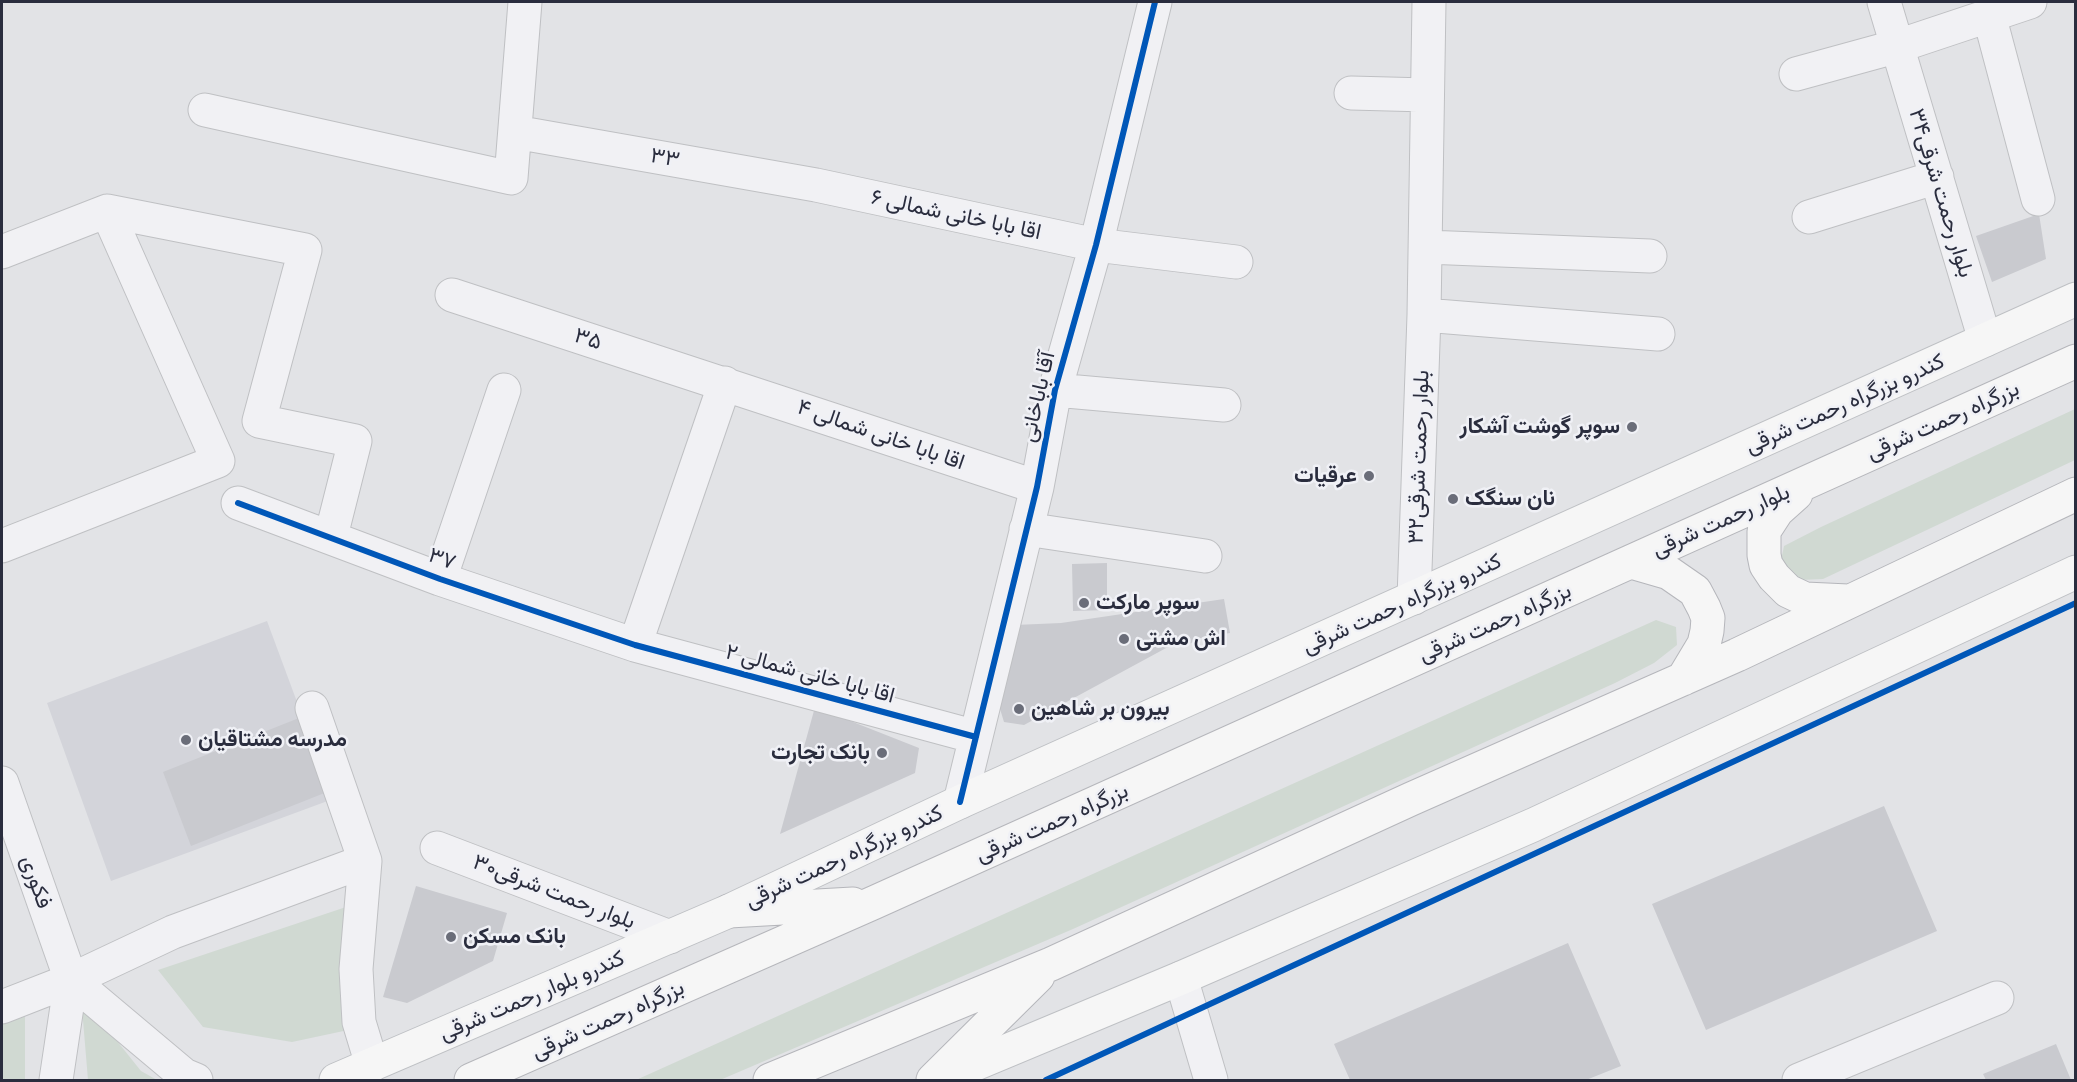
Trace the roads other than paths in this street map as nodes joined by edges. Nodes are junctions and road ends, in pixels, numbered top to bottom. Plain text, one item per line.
1 (525, 2) edge
2 (1155, 2) edge
3 (1428, 2) edge
4 (1884, 2) edge
5 (2030, 2) edge
6 (1989, 15) junction
7 (1898, 46) junction
8 (1796, 74) dead end
9 (1351, 93) dead end
10 (1427, 95) junction
11 (205, 110) dead end
12 (515, 132) junction
13 (1936, 177) junction
14 (816, 185) joint
15 (2038, 199) dead end
16 (107, 211) junction
17 (1809, 217) dead end
18 (1096, 245) junction
19 (1426, 247) junction
20 (2, 252) edge
21 (1650, 256) dead end
22 (1236, 262) dead end
23 (452, 295) dead end
24 (2076, 299) edge
25 (1425, 315) junction
26 (1658, 334) dead end
27 (1985, 340) junction
28 (2076, 361) edge
29 (724, 383) junction
30 (504, 390) dead end
31 (1055, 390) junction
32 (1224, 405) dead end
33 (1811, 481) junction
34 (1036, 487) junction
35 (2076, 494) edge
36 (238, 503) dead end
37 (1026, 529) junction
38 (331, 536) junction
39 (2, 546) edge
40 (1205, 556) dead end
41 (1631, 562) junction
42 (2076, 572) edge
43 (440, 579) junction
44 (1414, 598) junction
45 (1851, 601) junction
46 (635, 645) junction
47 (1683, 679) junction
48 (312, 708) dead end
49 (976, 737) junction
50 (2, 783) edge
51 (960, 802) junction
52 (8, 825) edge
53 (438, 848) dead end
54 (365, 861) junction
55 (873, 903) junction
56 (729, 911) junction
57 (670, 937) junction
58 (1051, 964) junction
59 (1181, 978) junction
60 (71, 980) junction
61 (1997, 998) dead end
62 (2, 1007) edge
63 (372, 1065) junction
64 (56, 1080) edge
65 (196, 1080) edge
66 (336, 1080) edge
67 (471, 1080) edge
68 (770, 1080) edge
69 (935, 1080) edge
70 (1211, 1080) edge
71 (1799, 1080) edge

1 - 12 street
2 - 18 street, آقا باباخانی
3 - 10 street, بلوار رحمت شرقی۳۲
4 - 7 street, بلوار رحمت شرقی۳۴
5 - 6 street
6 - 7 street
6 - 15 street
7 - 8 street
7 - 13 street, بلوار رحمت شرقی۳۴
9 - 10 street
10 - 19 street, بلوار رحمت شرقی۳۲
11 - 12 street
12 - 14 street, ۳۳
13 - 17 street
13 - 27 street, بلوار رحمت شرقی۳۴
14 - 18 street, ۶ اقا بابا خانی شمالی
16 - 20 street
16 - 38 street
16 - 39 street
18 - 22 street, ۶ اقا بابا خانی شمالی
18 - 31 street, آقا باباخانی
19 - 21 street
19 - 25 street, بلوار رحمت شرقی۳۲
23 - 29 street, ۳۵
24 - 27 main road, کندرو بزرگراه رحمت شرقی
25 - 26 street
25 - 44 street, بلوار رحمت شرقی۳۲
27 - 44 main road, کندرو بزرگراه رحمت شرقی
28 - 33 main road, بزرگراه رحمت شرقی
29 - 34 street, ۴ اقا بابا خانی شمالی
29 - 46 street
30 - 43 street
31 - 32 street
31 - 34 street, آقا باباخانی
33 - 41 main road, بلوار رحمت شرقی
33 - 45 main road
34 - 37 street, آقا باباخانی
35 - 45 main road
36 - 38 street, ۳۷
37 - 40 street
37 - 49 street, آقا باباخانی
38 - 43 street, ۳۷
41 - 47 main road
41 - 55 main road, بزرگراه رحمت شرقی
42 - 59 main road
43 - 46 street, ۳۷
44 - 51 main road, کندرو بزرگراه رحمت شرقی
45 - 47 main road
46 - 49 street, ۲ اقا بابا خانی شمالی
47 - 58 main road
48 - 54 street
49 - 51 street, آقا باباخانی
50 - 52 street, فکوری
51 - 56 main road, کندرو بزرگراه رحمت شرقی
52 - 60 street, فکوری
53 - 57 street, بلوار رحمت شرقی۳۰
54 - 60 street
54 - 63 street
55 - 56 main road
55 - 67 main road, بزرگراه رحمت شرقی
56 - 57 main road, کندرو بلوار رحمت شرقی
57 - 63 main road, کندرو بلوار رحمت شرقی
58 - 68 main road
58 - 69 main road
59 - 69 main road
59 - 70 street
60 - 62 street
60 - 64 street, فکوری
60 - 65 street
61 - 71 street
63 - 66 main road, کندرو بلوار رحمت شرقی

